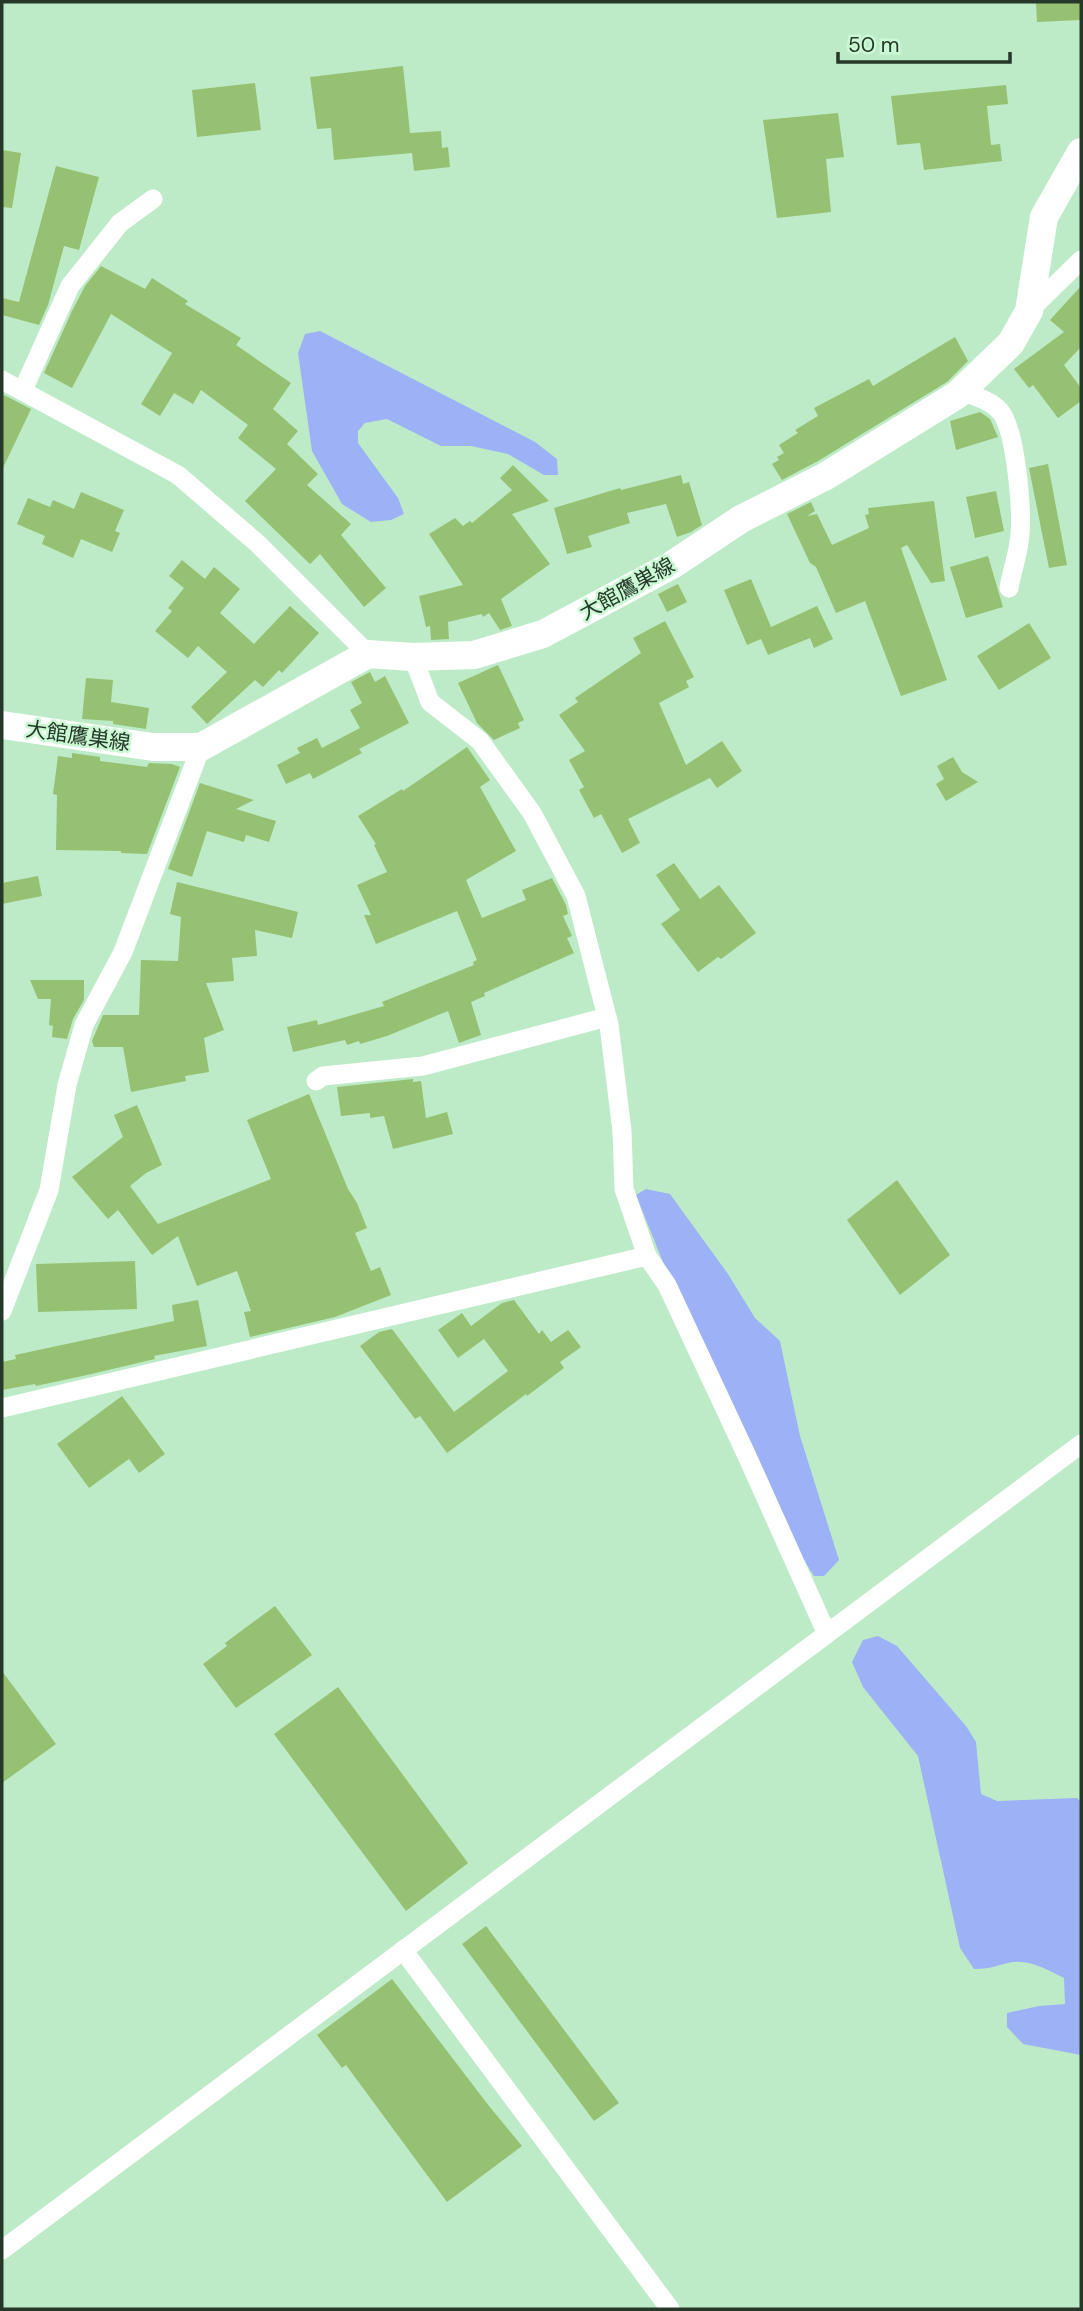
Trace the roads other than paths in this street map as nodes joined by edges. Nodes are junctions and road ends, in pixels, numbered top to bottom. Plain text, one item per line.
1 (1081, 152) edge
2 (153, 199) dead end
3 (1081, 260) edge
4 (1030, 311) junction
5 (2, 380) edge
6 (23, 390) junction
7 (961, 391) junction
8 (1009, 588) dead end
9 (369, 654) junction
10 (414, 657) junction
11 (2, 725) edge
12 (201, 747) junction
13 (607, 1017) junction
14 (316, 1082) dead end
15 (647, 1256) junction
16 (2, 1311) edge
17 (2, 1408) edge
18 (1081, 1444) edge
19 (827, 1634) junction
20 (403, 1950) junction
21 (2, 2250) edge
22 (670, 2309) edge

1 - 4 main road, 大館鷹巣線
2 - 6 street
3 - 4 street
4 - 7 main road, 大館鷹巣線
5 - 6 street
6 - 9 street
7 - 8 street
7 - 10 main road, 大館鷹巣線
9 - 10 main road, 大館鷹巣線
9 - 12 main road, 大館鷹巣線
10 - 13 street
11 - 12 main road, 大館鷹巣線
12 - 16 street
13 - 14 street
13 - 15 street
15 - 17 street
15 - 19 street
18 - 19 street
19 - 20 street
20 - 21 street
20 - 22 street

